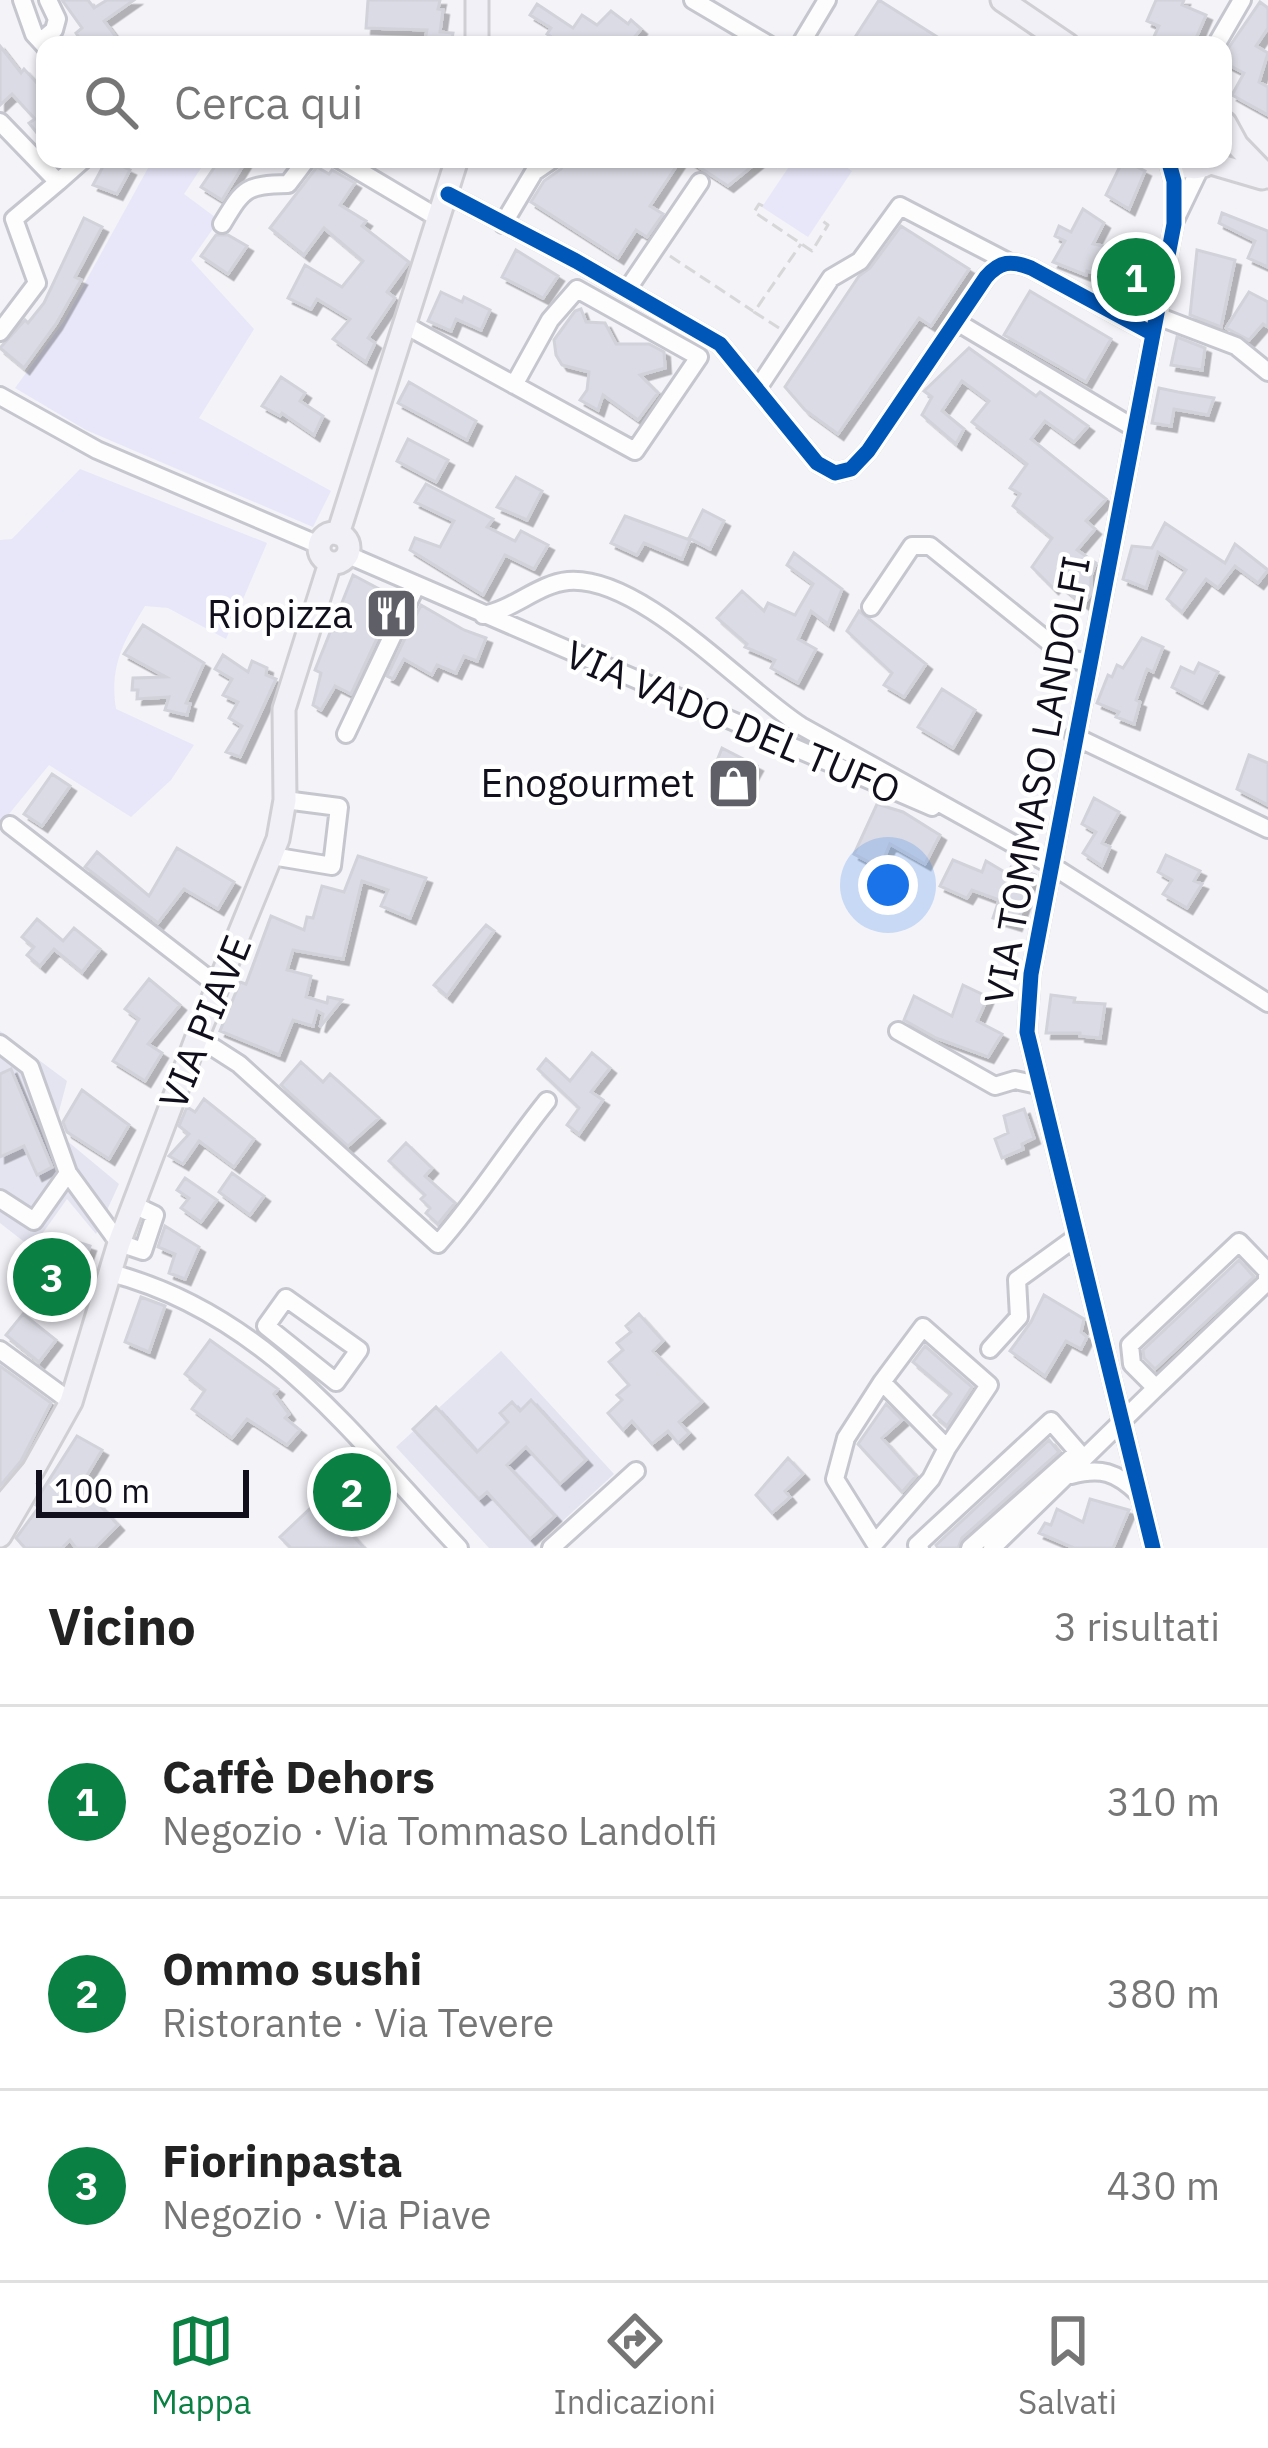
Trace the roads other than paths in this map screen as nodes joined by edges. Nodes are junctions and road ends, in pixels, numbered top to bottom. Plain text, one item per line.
1 (22, 0) edge
2 (48, 0) edge
3 (476, 0) edge
4 (692, 0) edge
5 (827, 0) edge
6 (1002, 0) edge
7 (1242, 0) edge
8 (36, 36) edge
9 (49, 36) edge
10 (477, 36) edge
11 (754, 36) edge
12 (805, 36) edge
13 (1055, 36) edge
14 (1221, 36) edge
15 (0, 122) edge
16 (1232, 135) edge
17 (36, 159) edge
18 (1232, 167) edge
19 (44, 168) edge
20 (74, 168) edge
21 (300, 168) edge
22 (354, 168) edge
23 (455, 168) edge
24 (540, 168) edge
25 (1170, 168) edge
26 (1207, 168) edge
27 (1268, 179) edge
28 (58, 182) junction
29 (700, 182) dead end
30 (448, 194) junction
31 (440, 219) junction
32 (222, 224) dead end
33 (502, 224) junction
34 (1174, 224) junction
35 (1007, 262) junction
36 (627, 290) junction
37 (957, 322) junction
38 (405, 325) junction
39 (1155, 325) junction
40 (0, 332) edge
41 (1268, 372) edge
42 (514, 385) junction
43 (758, 388) junction
44 (0, 396) edge
45 (1135, 428) junction
46 (334, 549) junction
47 (416, 586) junction
48 (871, 607) dead end
49 (483, 615) junction
50 (1089, 663) junction
51 (346, 734) dead end
52 (1074, 736) junction
53 (285, 800) junction
54 (10, 825) dead end
55 (983, 828) junction
56 (1268, 829) edge
57 (272, 856) junction
58 (1051, 865) junction
59 (218, 986) junction
60 (1268, 1004) edge
61 (898, 1031) dead end
62 (197, 1037) junction
63 (0, 1044) edge
64 (1038, 1085) junction
65 (547, 1101) dead end
66 (68, 1174) junction
67 (0, 1198) edge
68 (1076, 1238) junction
69 (119, 1244) junction
70 (111, 1273) junction
71 (261, 1334) junction
72 (990, 1349) dead end
73 (0, 1350) edge
74 (882, 1382) junction
75 (1156, 1388) junction
76 (71, 1402) junction
77 (1122, 1424) junction
78 (947, 1448) junction
79 (33, 1470) junction
80 (636, 1471) dead end
81 (1070, 1475) junction
82 (1142, 1497) junction
83 (0, 1509) edge
84 (0, 1536) edge
85 (877, 1545) edge
86 (459, 1548) edge
87 (551, 1548) edge
88 (920, 1548) edge
89 (970, 1548) edge
90 (992, 1548) edge
91 (1153, 1548) edge

1 - 8 street
2 - 9 street
3 - 10 main road
4 - 11 street
5 - 12 street
6 - 13 main road
7 - 14 street
15 - 17 street
16 - 27 main road
18 - 27 main road
19 - 28 street
20 - 28 street
21 - 32 street
22 - 31 street
23 - 30 main road, VIA PIAVE
24 - 33 street
25 - 34 street, VIA TOMMASO LANDOLFI
26 - 34 street, VIA TOMMASO LANDOLFI
28 - 40 street
29 - 36 street
30 - 31 main road, VIA PIAVE
30 - 33 street
31 - 38 main road, VIA PIAVE
33 - 36 street
34 - 39 street, VIA TOMMASO LANDOLFI
35 - 37 street
35 - 39 street
35 - 43 street
36 - 43 street
37 - 43 street
37 - 45 street
38 - 42 street
38 - 46 main road, VIA PIAVE
39 - 41 street
39 - 45 street, VIA TOMMASO LANDOLFI
42 - 42 street
44 - 46 street, VIA VADO DEL TUFO
45 - 50 street, VIA TOMMASO LANDOLFI
46 - 47 street, VIA VADO DEL TUFO
46 - 53 main road, VIA PIAVE
47 - 49 street, VIA VADO DEL TUFO
47 - 51 street
48 - 50 street
49 - 55 street, VIA VADO DEL TUFO
49 - 55 street, VIA VADO DEL TUFO
50 - 52 street, VIA TOMMASO LANDOLFI
52 - 56 street
52 - 58 street, VIA TOMMASO LANDOLFI
53 - 57 main road, VIA PIAVE
53 - 57 street
54 - 59 street
55 - 58 street, VIA VADO DEL TUFO
57 - 59 main road, VIA PIAVE
58 - 60 street, VIA VADO DEL TUFO
58 - 64 street, VIA TOMMASO LANDOLFI
59 - 62 main road, VIA PIAVE
61 - 64 street
62 - 65 street
62 - 69 main road, VIA PIAVE
63 - 66 street
64 - 68 street, VIA TOMMASO LANDOLFI
66 - 67 street
66 - 69 street
68 - 72 street
68 - 77 street, VIA TOMMASO LANDOLFI
69 - 70 main road, VIA PIAVE
70 - 71 street
70 - 76 main road, VIA PIAVE
71 - 71 street
71 - 86 street
73 - 76 street
74 - 78 street
74 - 78 street
74 - 85 street
75 - 75 street
75 - 77 street
76 - 79 main road, VIA PIAVE
77 - 81 street
77 - 82 street, VIA TOMMASO LANDOLFI
78 - 85 street
79 - 83 main road, VIA PIAVE
79 - 84 main road, VIA PIAVE
80 - 87 street
81 - 82 street
81 - 90 street
82 - 91 street, VIA TOMMASO LANDOLFI
88 - 89 street

